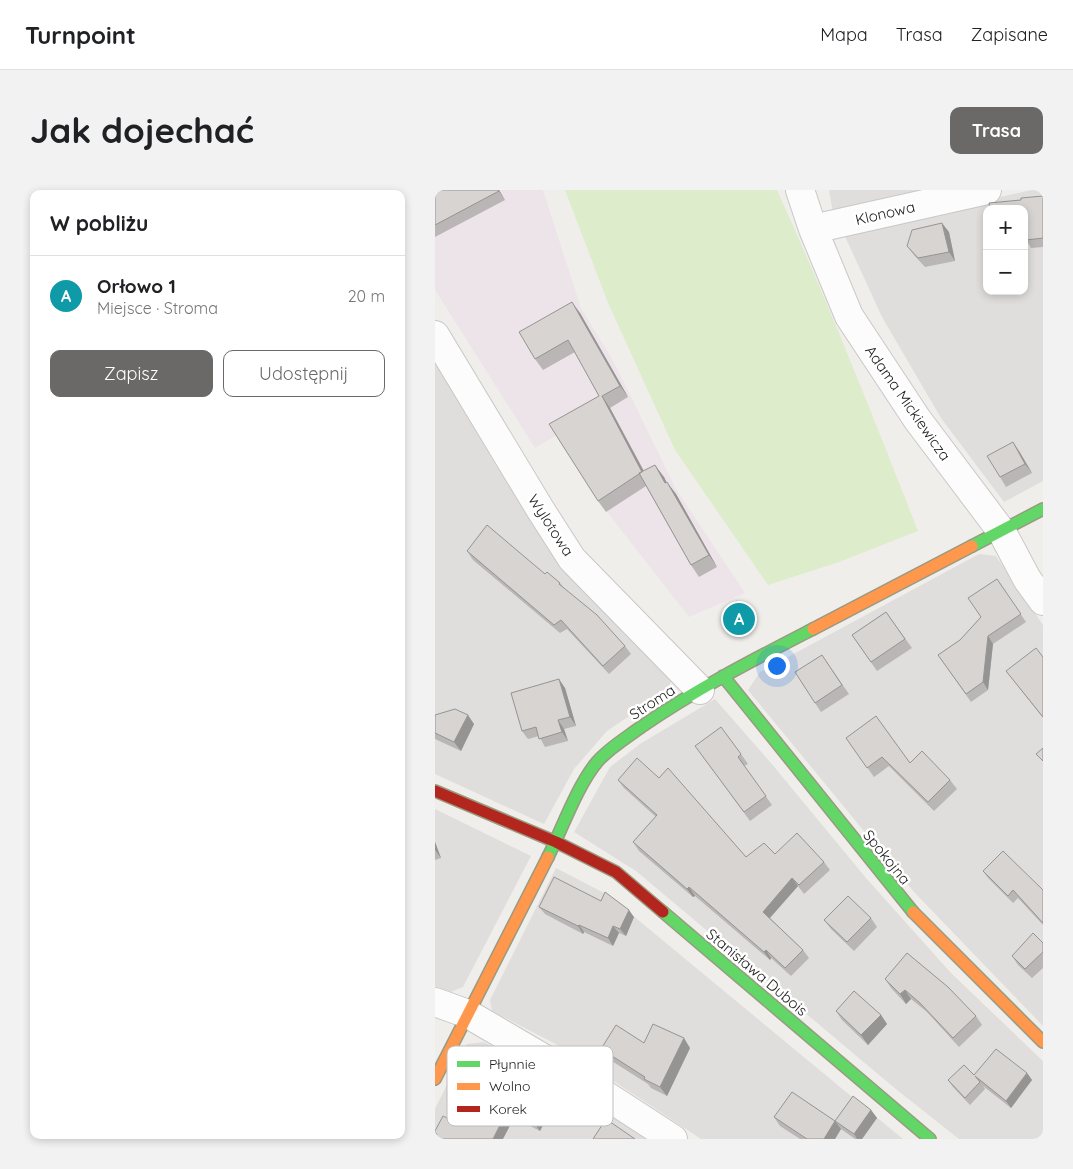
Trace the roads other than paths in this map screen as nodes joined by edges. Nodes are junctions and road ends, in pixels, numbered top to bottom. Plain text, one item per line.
1 (800, 190) edge
2 (987, 190) edge
3 (813, 229) junction
4 (435, 335) edge
5 (1043, 509) edge
6 (1001, 532) junction
7 (1043, 601) edge
8 (712, 683) junction
9 (435, 791) edge
10 (556, 842) junction
11 (435, 1002) edge
12 (468, 1014) junction
13 (1043, 1042) edge
14 (452, 1046) edge
15 (523, 1046) edge
16 (447, 1055) edge
17 (435, 1079) edge
18 (613, 1100) edge
19 (673, 1139) edge
20 (930, 1139) edge

1 - 3 street, Adama Mickiewicza
2 - 3 street, Klonowa
3 - 6 street, Adama Mickiewicza
4 - 8 street, Wylotowa
5 - 6 street, Stroma
6 - 7 street, Adama Mickiewicza
6 - 8 street, Stroma
8 - 10 street, Stroma
8 - 13 street, Spokojna
9 - 10 street
10 - 12 street, Stroma
10 - 20 street, Stanisława Dubois
11 - 12 street
12 - 14 street, Stroma
12 - 15 street
16 - 17 street, Stroma
18 - 19 street

